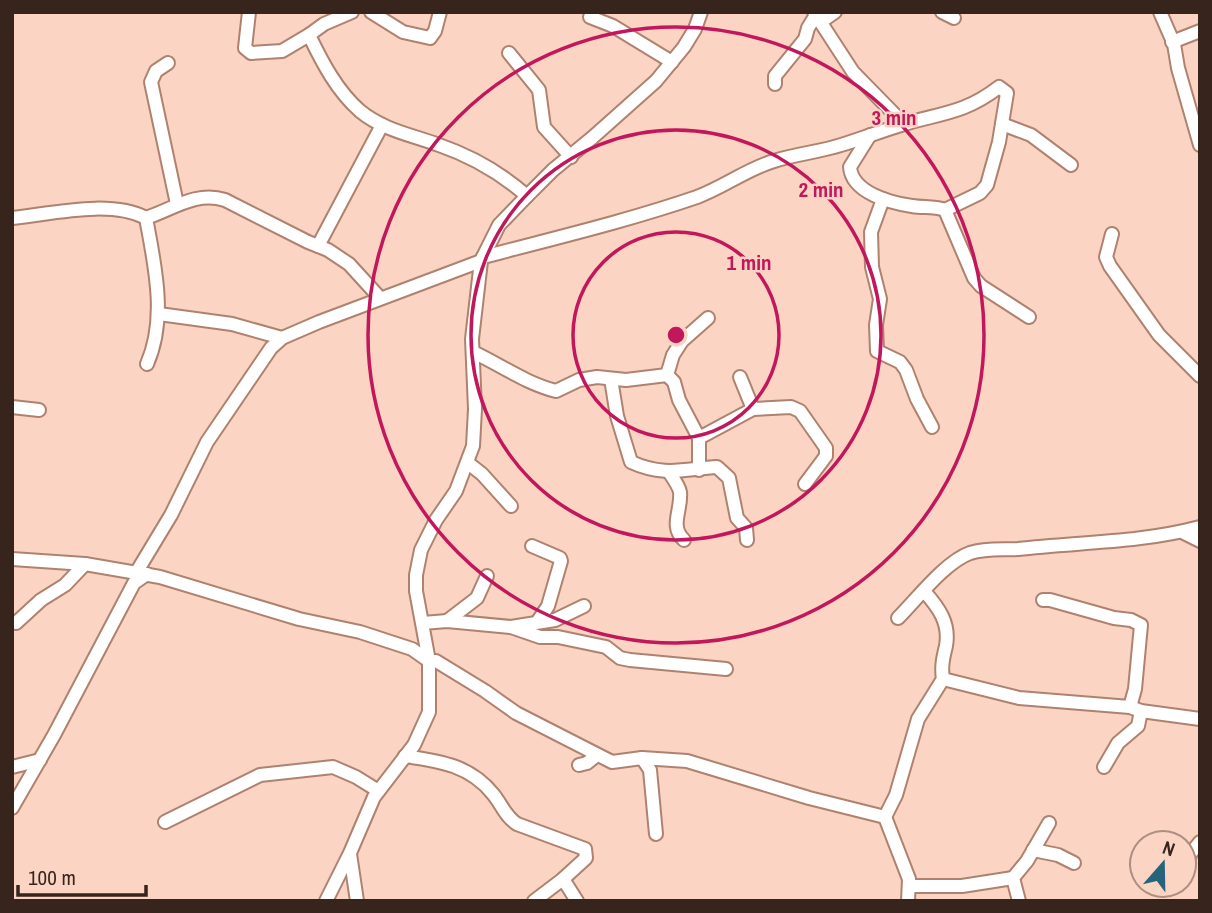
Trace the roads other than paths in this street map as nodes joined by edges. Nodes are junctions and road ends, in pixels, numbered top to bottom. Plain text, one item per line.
1 (249, 12) edge
2 (352, 12) edge
3 (440, 12) edge
4 (701, 12) edge
5 (835, 12) edge
6 (1160, 12) edge
7 (375, 14) edge
8 (817, 16) edge
9 (590, 18) dead end
10 (1200, 31) edge
11 (309, 35) junction
12 (1172, 42) junction
13 (509, 53) dead end
14 (672, 62) junction
15 (168, 63) dead end
16 (775, 84) dead end
17 (904, 124) junction
18 (1002, 124) junction
19 (383, 125) junction
20 (870, 135) junction
21 (1200, 145) edge
22 (571, 156) junction
23 (1071, 165) dead end
24 (527, 196) junction
25 (883, 199) junction
26 (177, 204) junction
27 (945, 210) junction
28 (12, 218) edge
29 (146, 218) junction
30 (1112, 234) dead end
31 (318, 246) junction
32 (482, 259) junction
33 (380, 298) junction
34 (159, 314) junction
35 (1029, 317) dead end
36 (708, 318) dead end
37 (282, 338) junction
38 (473, 352) junction
39 (147, 364) dead end
40 (667, 375) junction
41 (1200, 376) edge
42 (740, 377) dead end
43 (611, 379) junction
44 (12, 407) edge
45 (753, 409) junction
46 (38, 410) dead end
47 (932, 427) dead end
48 (699, 438) junction
49 (468, 463) junction
50 (699, 470) junction
51 (669, 472) junction
52 (804, 484) dead end
53 (511, 506) dead end
54 (1200, 527) edge
55 (1182, 532) junction
56 (684, 540) dead end
57 (747, 540) dead end
58 (1200, 541) edge
59 (532, 546) dead end
60 (12, 559) edge
61 (85, 564) junction
62 (141, 574) junction
63 (487, 576) dead end
64 (924, 592) junction
65 (1043, 600) dead end
66 (584, 606) dead end
67 (898, 618) dead end
68 (447, 621) junction
69 (538, 621) junction
70 (16, 623) dead end
71 (423, 624) junction
72 (511, 627) junction
73 (429, 661) junction
74 (726, 669) dead end
75 (943, 679) junction
76 (1136, 709) junction
77 (1200, 719) edge
78 (597, 755) junction
79 (405, 757) junction
80 (642, 758) junction
81 (40, 760) junction
82 (579, 765) dead end
83 (12, 767) edge
84 (1104, 767) dead end
85 (377, 790) junction
86 (12, 808) edge
87 (885, 817) junction
88 (166, 822) dead end
89 (1049, 823) dead end
90 (656, 834) dead end
91 (1033, 850) junction
92 (350, 853) junction
93 (1074, 863) dead end
94 (563, 878) junction
95 (1013, 878) junction
96 (909, 886) junction
97 (326, 901) edge
98 (357, 901) edge
99 (534, 901) edge
100 (577, 901) edge
101 (908, 901) edge
102 (1019, 901) edge

1 - 11 street
2 - 11 street
3 - 7 street
4 - 14 street
5 - 8 street
6 - 12 street
8 - 16 street
8 - 17 street
9 - 14 street
10 - 12 street
11 - 19 street
12 - 21 street
13 - 22 street
14 - 22 street
15 - 26 street
17 - 18 street
17 - 20 street
18 - 23 street
18 - 27 street
19 - 24 street
19 - 31 street
20 - 25 street
20 - 32 street
22 - 24 street
24 - 32 street
25 - 27 street
25 - 47 street
26 - 29 street
26 - 31 street
27 - 35 street
28 - 29 street
29 - 34 street
30 - 41 street
31 - 33 street
32 - 33 street
32 - 38 street
33 - 37 street
34 - 37 street
34 - 39 street
36 - 40 street
37 - 62 street
38 - 43 street
38 - 49 street
40 - 43 street
40 - 48 street
42 - 45 street
43 - 51 street
44 - 46 street
45 - 48 street
45 - 52 street
48 - 50 street
49 - 53 street
49 - 71 street
50 - 51 street
50 - 57 street
51 - 56 street
54 - 55 street
55 - 58 street
55 - 64 street
59 - 69 street
60 - 61 street
61 - 62 street
61 - 70 street
62 - 73 street
62 - 81 street
63 - 68 street
64 - 67 street
64 - 75 street
65 - 76 street
66 - 69 street
68 - 71 street
68 - 72 street
69 - 72 street
71 - 73 street
72 - 74 street
73 - 78 street
73 - 79 street
75 - 76 street
75 - 87 street
76 - 77 street
76 - 84 street
78 - 80 street
78 - 82 street
79 - 85 street
79 - 94 street
80 - 87 street
80 - 90 street
81 - 83 street
81 - 86 street
85 - 88 street
85 - 92 street
87 - 96 street
89 - 91 street
91 - 93 street
91 - 95 street
92 - 97 street
92 - 98 street
94 - 99 street
94 - 100 street
95 - 96 street
95 - 102 street
96 - 101 street

